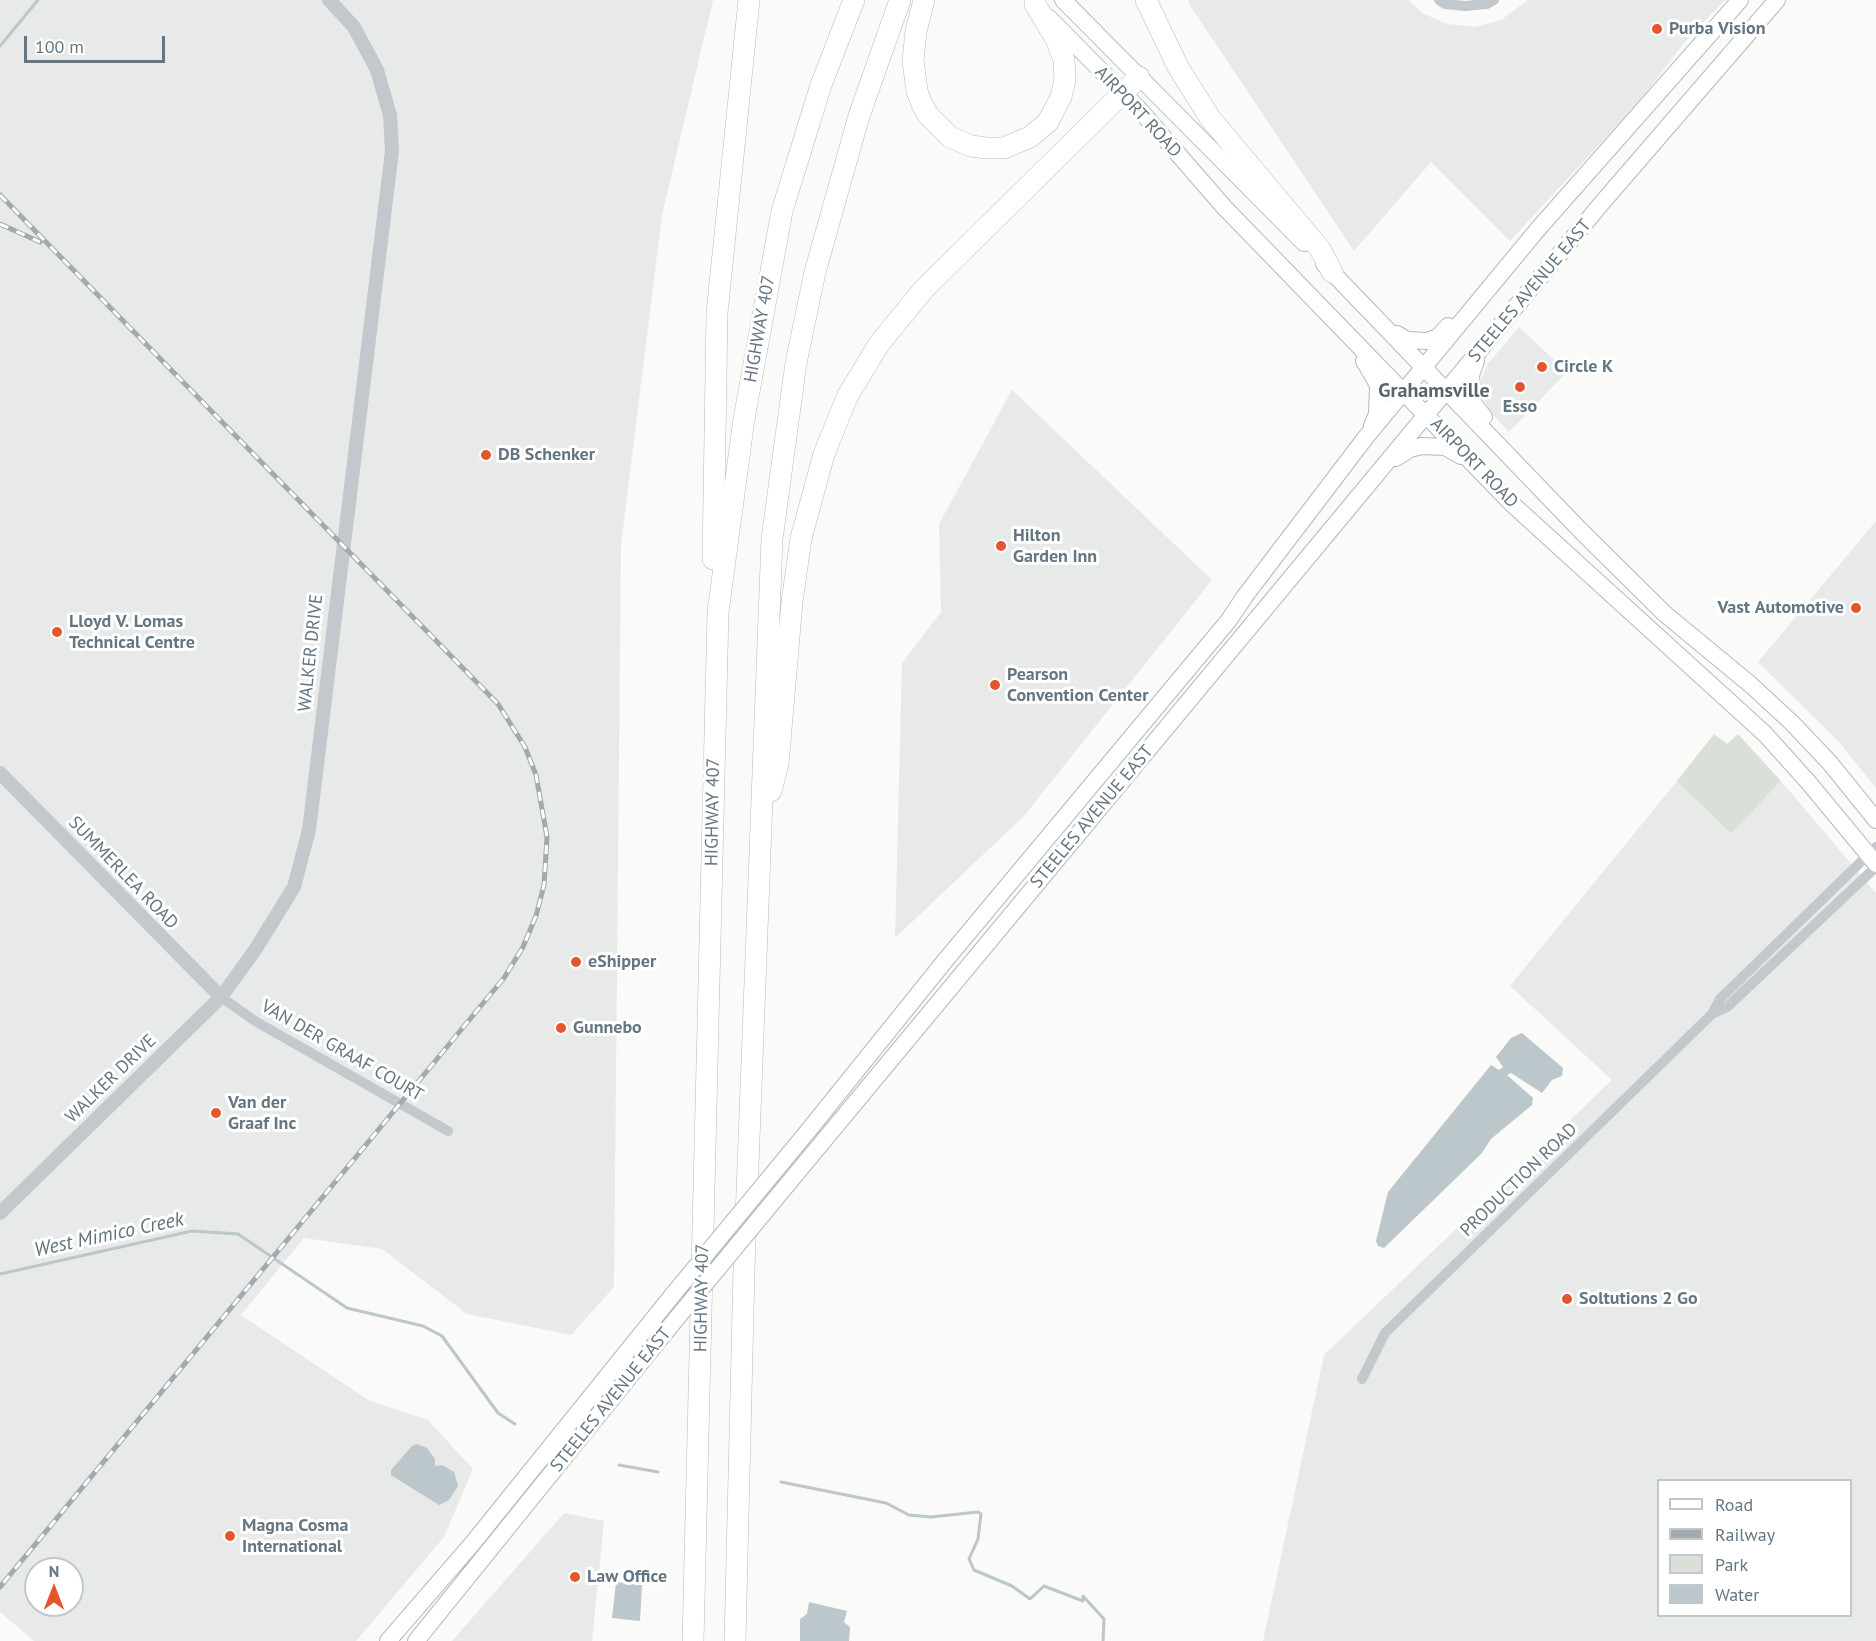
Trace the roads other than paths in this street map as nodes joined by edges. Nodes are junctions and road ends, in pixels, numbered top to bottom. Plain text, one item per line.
1 (328, 0) edge
2 (749, 0) edge
3 (854, 0) edge
4 (900, 0) edge
5 (924, 0) edge
6 (1063, 0) edge
7 (1146, 0) edge
8 (1439, 0) edge
9 (1494, 0) edge
10 (1740, 0) edge
11 (1777, 0) edge
12 (1034, 2) edge
13 (1139, 78) junction
14 (1123, 93) junction
15 (1332, 272) junction
16 (1473, 309) junction
17 (1330, 317) junction
18 (1382, 322) junction
19 (1482, 349) junction
20 (1425, 366) junction
21 (1448, 390) junction
22 (1404, 392) junction
23 (1427, 415) junction
24 (1366, 438) junction
25 (1503, 448) junction
26 (1386, 465) junction
27 (1477, 467) junction
28 (718, 612) junction
29 (0, 773) edge
30 (1876, 820) edge
31 (762, 821) junction
32 (1874, 858) edge
33 (221, 997) junction
34 (448, 1131) dead end
35 (0, 1213) edge
36 (1362, 1379) dead end
37 (388, 1641) edge
38 (416, 1641) edge
39 (693, 1641) edge
40 (735, 1641) edge

1 - 33 street, WALKER DRIVE
2 - 28 highway
3 - 28 highway, HIGHWAY 407
4 - 31 highway
5 - 12 highway
6 - 13 main road, AIRPORT ROAD
7 - 15 highway
8 - 9 street
10 - 16 main road, STEELES AVENUE EAST
11 - 19 main road, STEELES AVENUE EAST
12 - 14 main road, AIRPORT ROAD
13 - 14 highway
13 - 15 main road, AIRPORT ROAD
14 - 17 main road, AIRPORT ROAD
14 - 31 highway
15 - 18 main road, AIRPORT ROAD
16 - 18 main road
16 - 20 main road, STEELES AVENUE EAST
17 - 22 main road, AIRPORT ROAD
17 - 24 main road
18 - 20 main road, AIRPORT ROAD
19 - 21 main road, STEELES AVENUE EAST
19 - 25 main road
20 - 21 main road, AIRPORT ROAD
20 - 22 main road, STEELES AVENUE EAST
21 - 23 main road, STEELES AVENUE EAST
21 - 25 main road, AIRPORT ROAD
22 - 23 main road, AIRPORT ROAD
22 - 24 main road, STEELES AVENUE EAST
23 - 26 main road, STEELES AVENUE EAST
23 - 27 main road, AIRPORT ROAD
24 - 37 main road, STEELES AVENUE EAST, bridge
25 - 30 main road, AIRPORT ROAD
26 - 27 main road
26 - 38 main road, STEELES AVENUE EAST, bridge
27 - 32 main road, AIRPORT ROAD
28 - 39 highway, HIGHWAY 407
29 - 33 street, SUMMERLEA ROAD
31 - 40 highway
32 - 36 street, PRODUCTION ROAD
33 - 34 street, VAN DER GRAAF COURT
33 - 35 street, WALKER DRIVE

